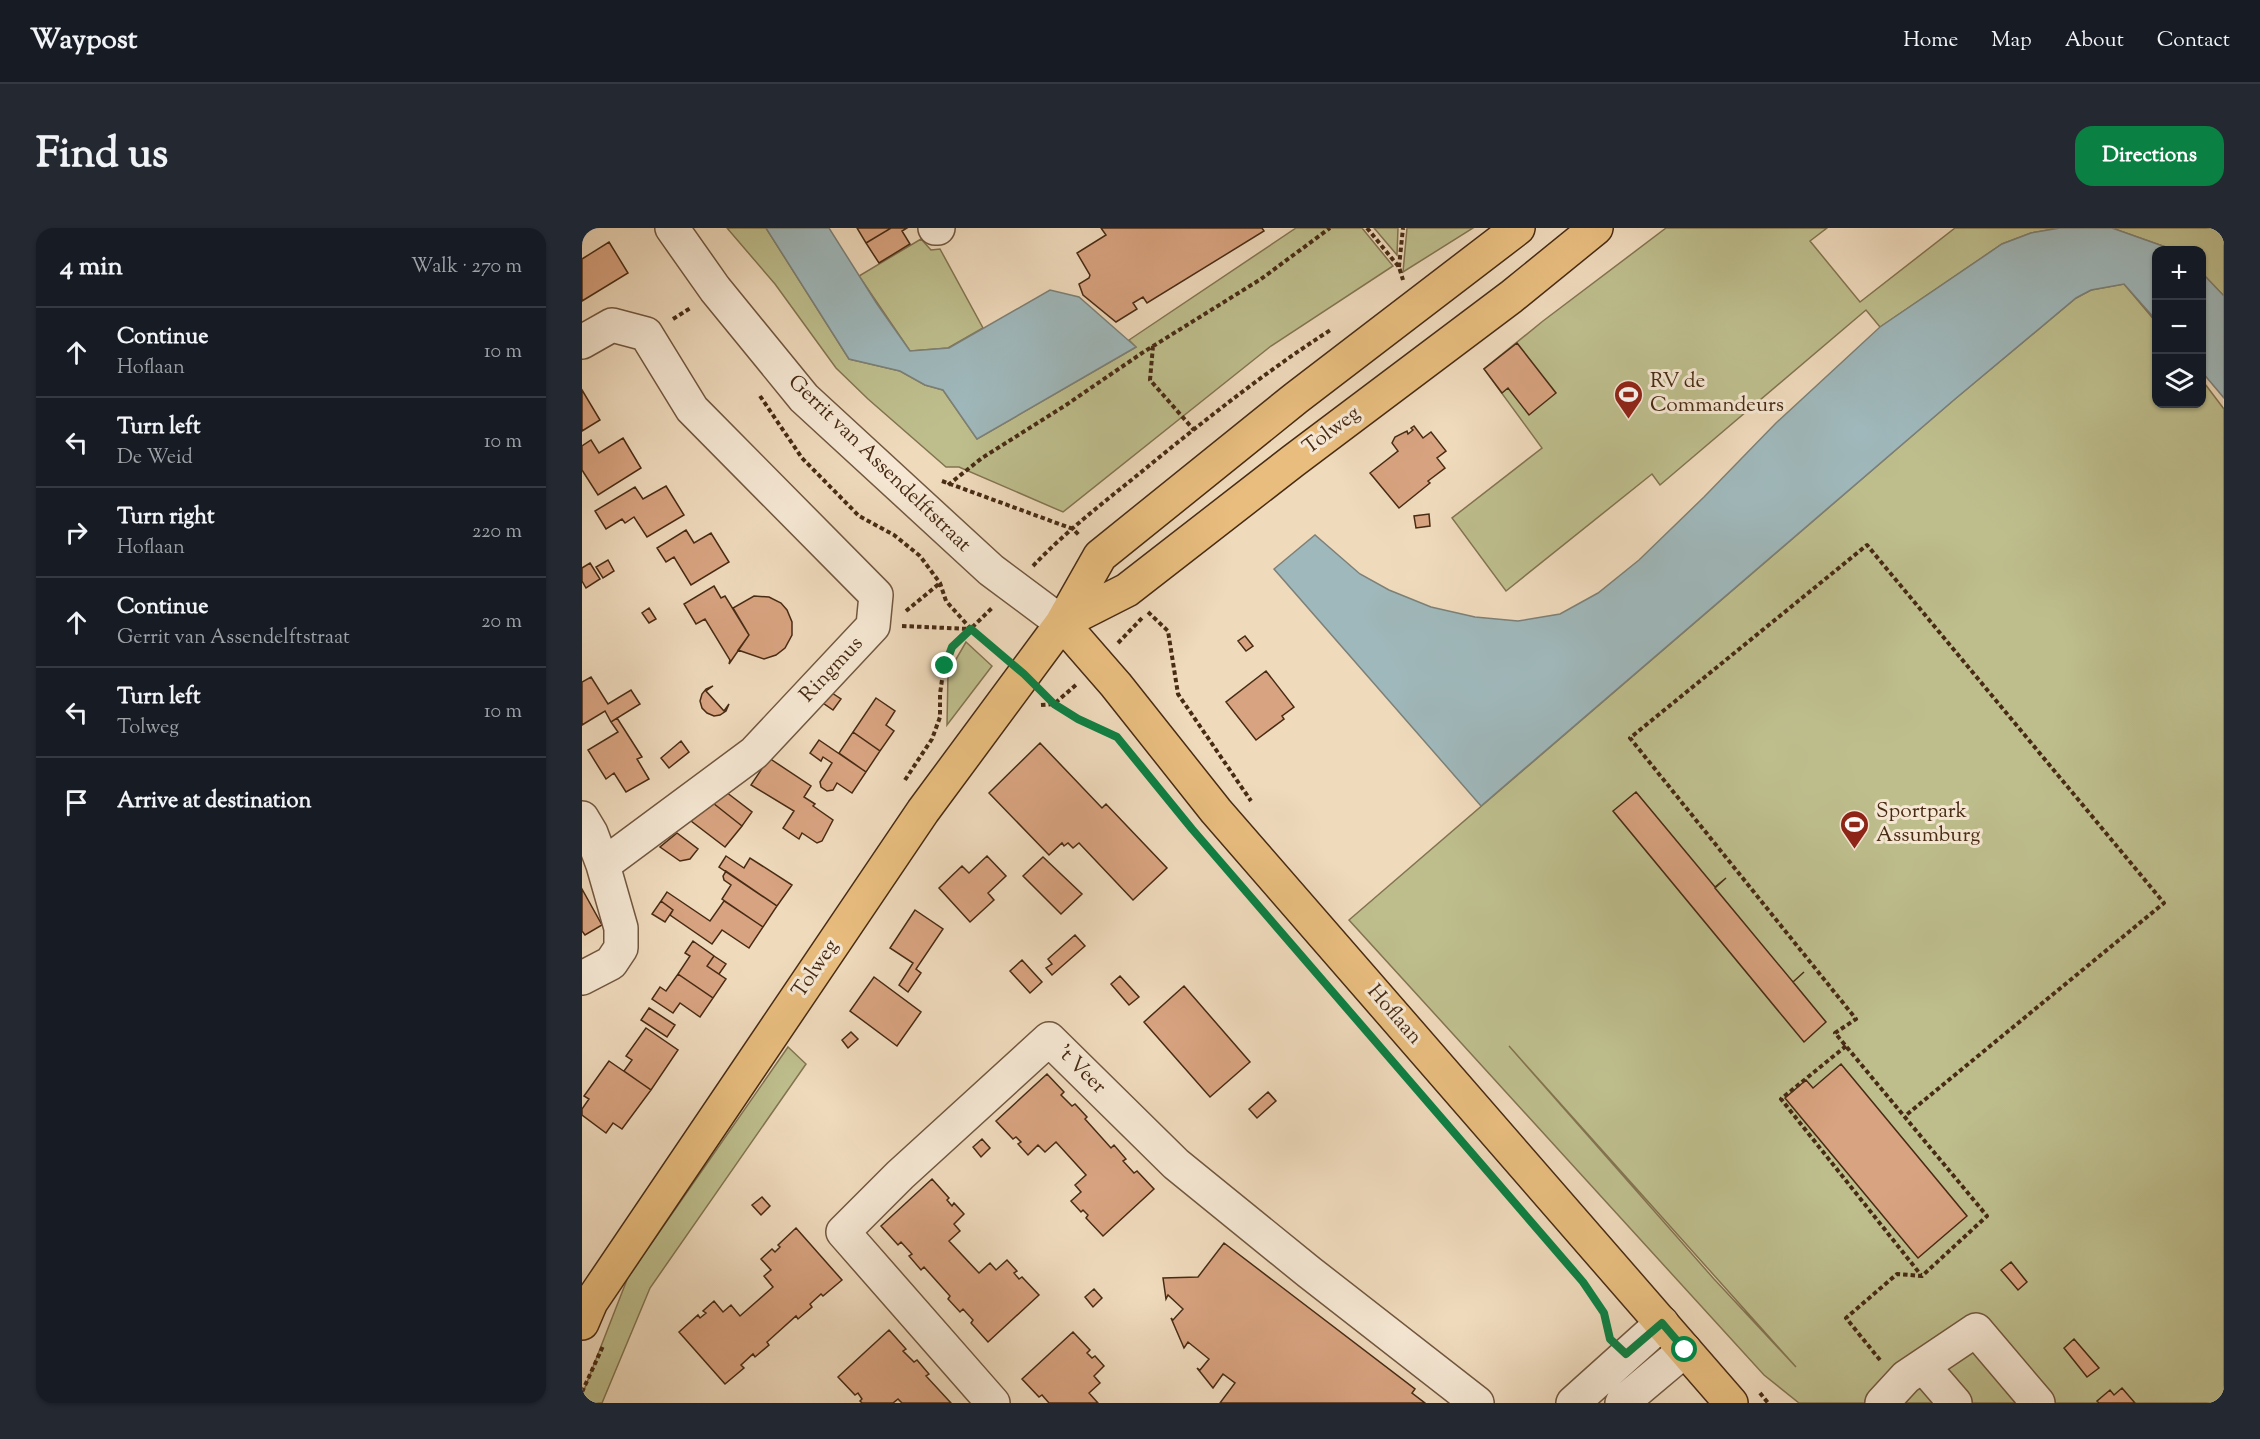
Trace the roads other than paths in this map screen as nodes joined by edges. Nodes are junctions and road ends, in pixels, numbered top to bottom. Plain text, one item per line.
1 (672, 228) edge
2 (1518, 228) edge
3 (1596, 228) edge
4 (582, 342) edge
5 (1062, 623) junction
6 (582, 818) edge
7 (603, 865) junction
8 (582, 978) edge
9 (582, 1323) edge
10 (1662, 1323) junction
11 (1685, 1350) junction
12 (1903, 1383) edge
13 (993, 1403) edge
14 (1477, 1403) edge
15 (1573, 1403) edge
16 (1622, 1403) edge
17 (1731, 1403) edge
18 (1955, 1403) edge
19 (2038, 1403) edge

1 - 5 street, Gerrit van Assendelftstraat
2 - 5 main road, Tolweg
3 - 5 main road, Tolweg
4 - 7 street, Ringmus
5 - 9 main road, Tolweg
5 - 10 main road, Hoflaan
6 - 7 street
7 - 8 street
10 - 11 main road, Hoflaan
10 - 15 street
11 - 16 street
11 - 17 main road, Hoflaan
12 - 18 street
12 - 19 street
13 - 14 street, 't Veer

